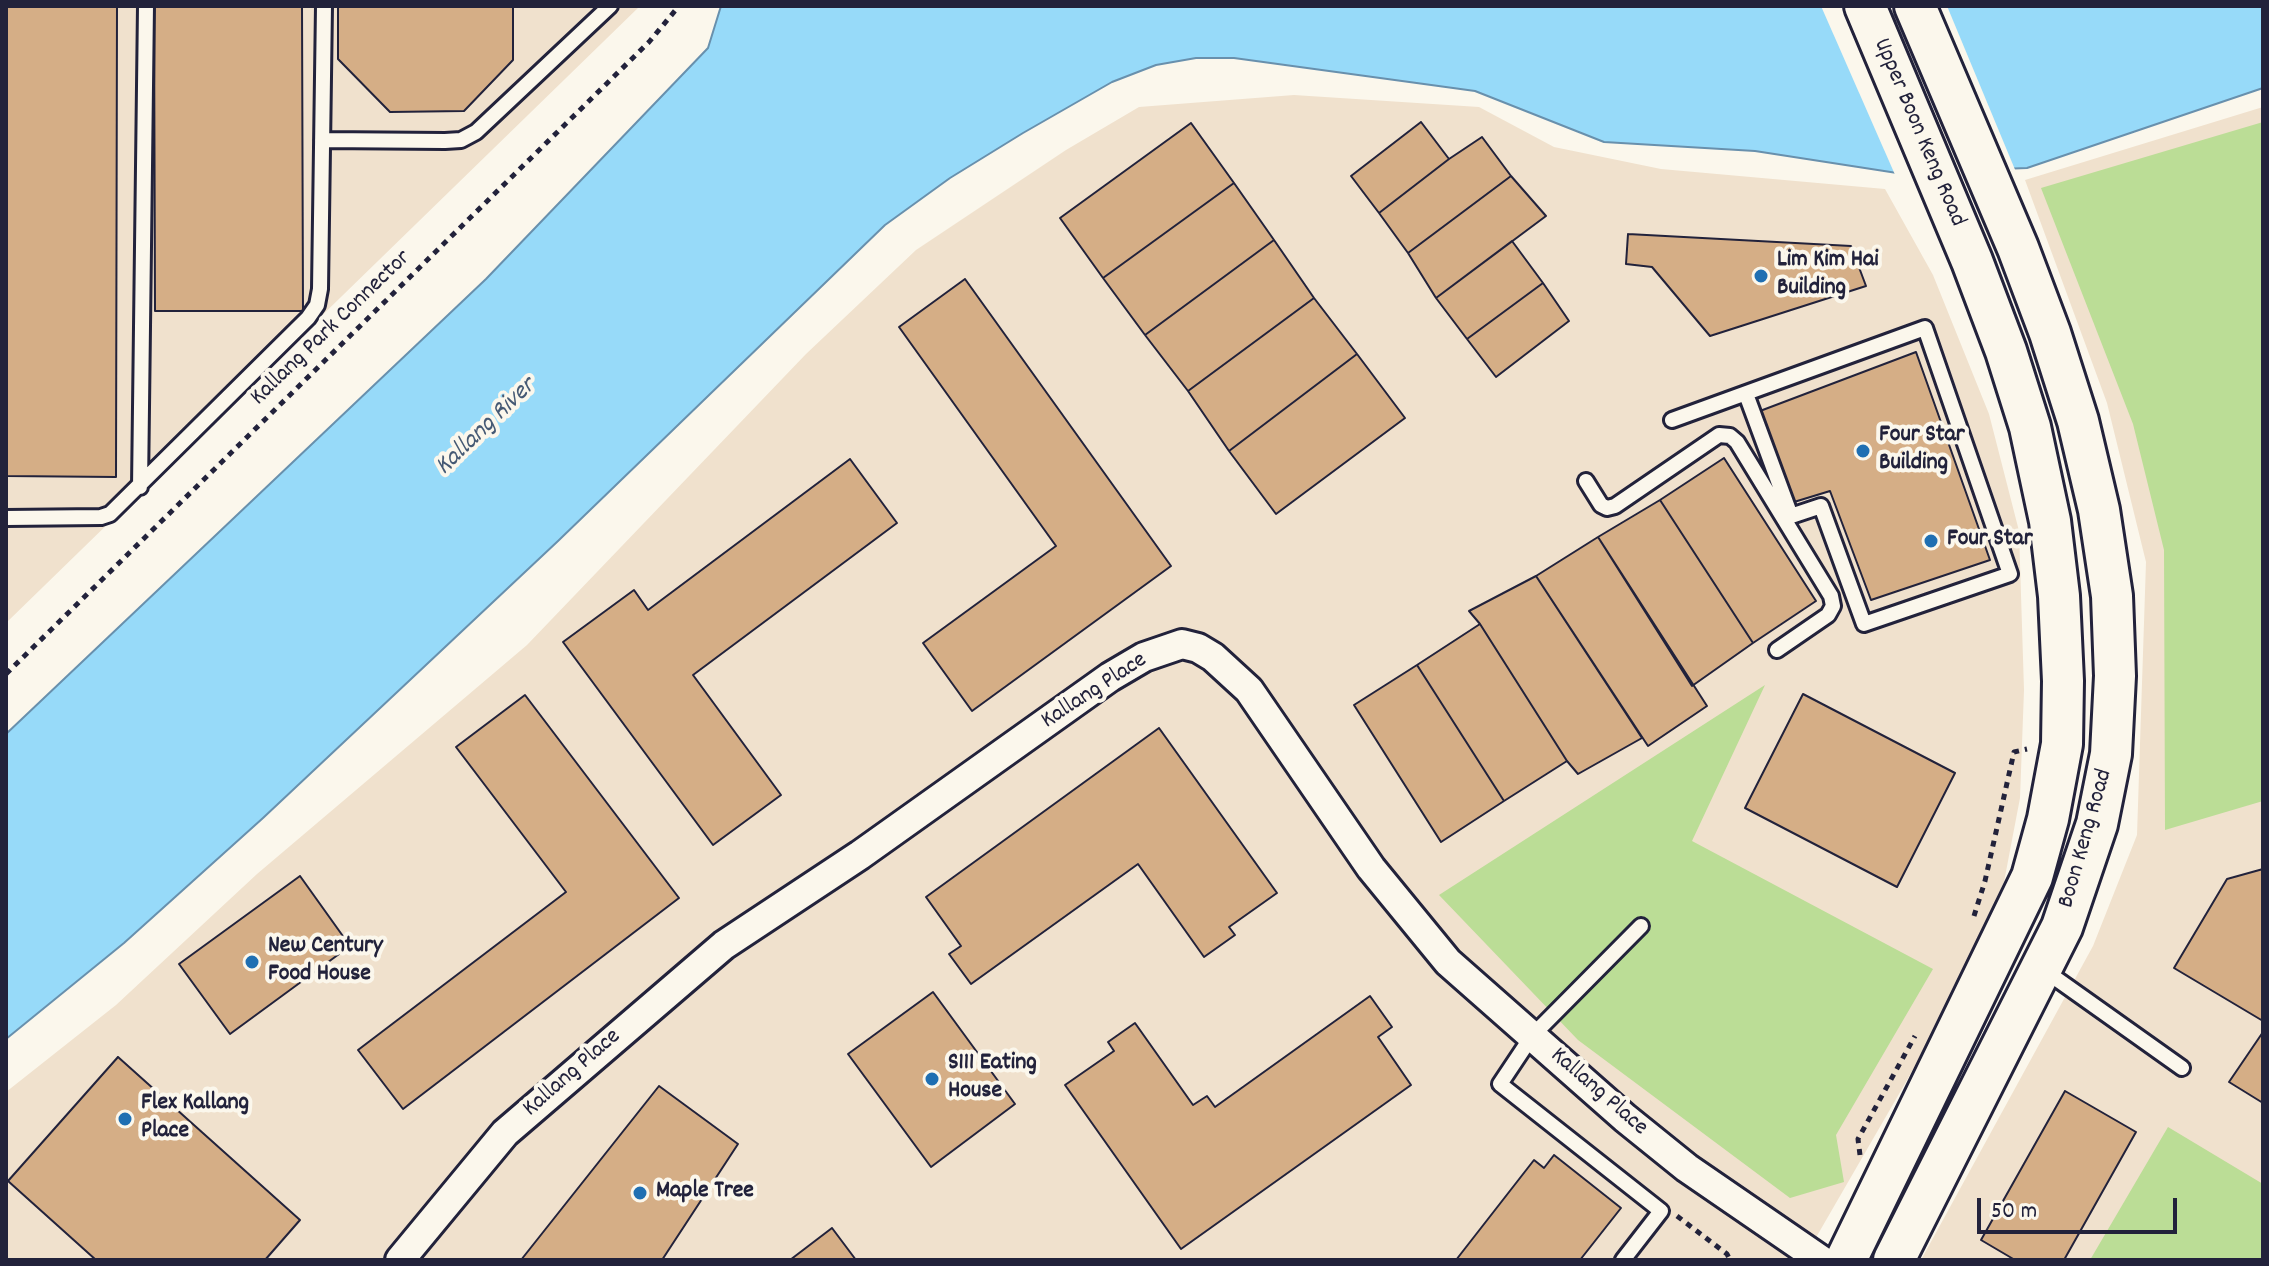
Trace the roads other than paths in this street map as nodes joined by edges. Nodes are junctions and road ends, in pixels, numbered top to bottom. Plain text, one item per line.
1 (146, 6) edge
2 (324, 6) edge
3 (610, 6) edge
4 (1865, 6) edge
5 (1915, 6) edge
6 (322, 140) junction
7 (2018, 248) joint
8 (1972, 261) joint
9 (1746, 394) junction
10 (1672, 420) dead end
11 (1586, 481) dead end
12 (140, 487) junction
13 (6, 518) edge
14 (1777, 650) dead end
15 (1641, 926) dead end
16 (2040, 967) junction
17 (1532, 1036) junction
18 (2182, 1068) dead end
19 (400, 1260) edge
20 (1623, 1260) edge
21 (1821, 1260) edge
22 (1846, 1260) edge
23 (1894, 1260) edge

1 - 12 lane
2 - 6 lane
3 - 6 lane
4 - 8 main road, Upper Boon Keng Road
5 - 7 main road, Upper Boon Keng Road
6 - 12 lane
7 - 16 main road, Boon Keng Road
8 - 22 main road, Boon Keng Road
9 - 9 lane
9 - 10 lane
11 - 14 lane
12 - 13 lane
15 - 17 lane
16 - 18 lane
16 - 23 main road, Boon Keng Road
17 - 19 street, Kallang Place
17 - 20 lane
17 - 21 street, Kallang Place

